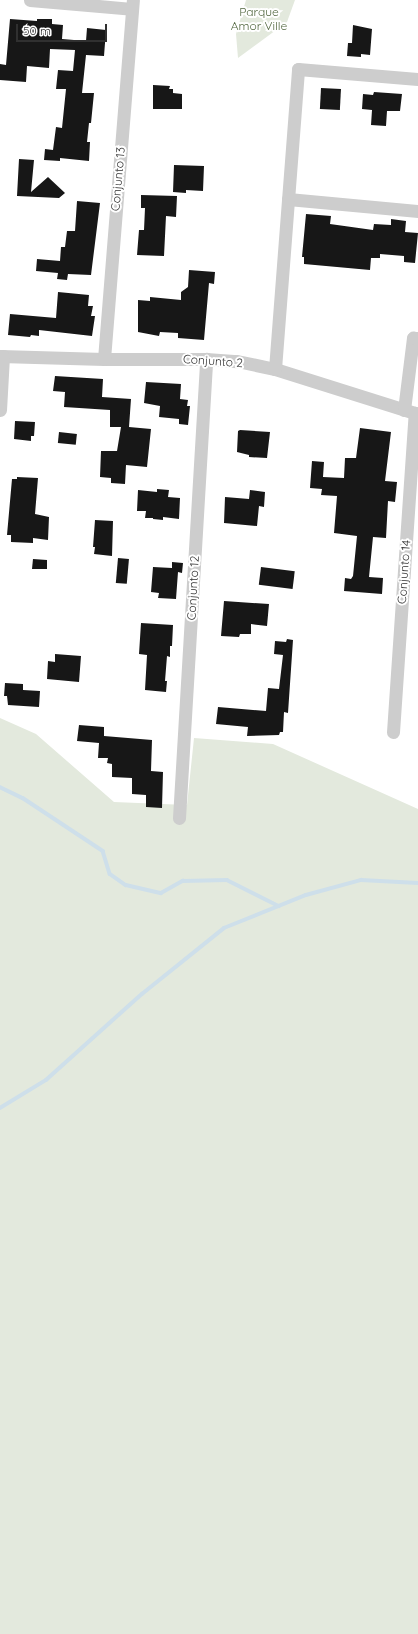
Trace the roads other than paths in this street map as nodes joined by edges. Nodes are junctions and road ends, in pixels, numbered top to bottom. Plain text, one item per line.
1 (30, 0) edge
2 (132, 4) edge
3 (418, 79) edge
4 (288, 199) junction
5 (418, 211) edge
6 (418, 338) edge
7 (1, 356) edge
8 (104, 359) junction
9 (206, 359) junction
10 (275, 369) junction
11 (0, 410) edge
12 (412, 412) edge
13 (393, 732) dead end
14 (180, 818) dead end

1 - 2 street
2 - 8 street, Conjunto 13
3 - 4 street
4 - 5 street
4 - 10 street
6 - 12 street, Conjunto 14
7 - 8 street, Conjunto 2
7 - 11 street
8 - 9 street, Conjunto 2
9 - 10 street, Conjunto 2
9 - 14 street, Conjunto 12
10 - 12 street, Conjunto 2
12 - 13 street, Conjunto 14

